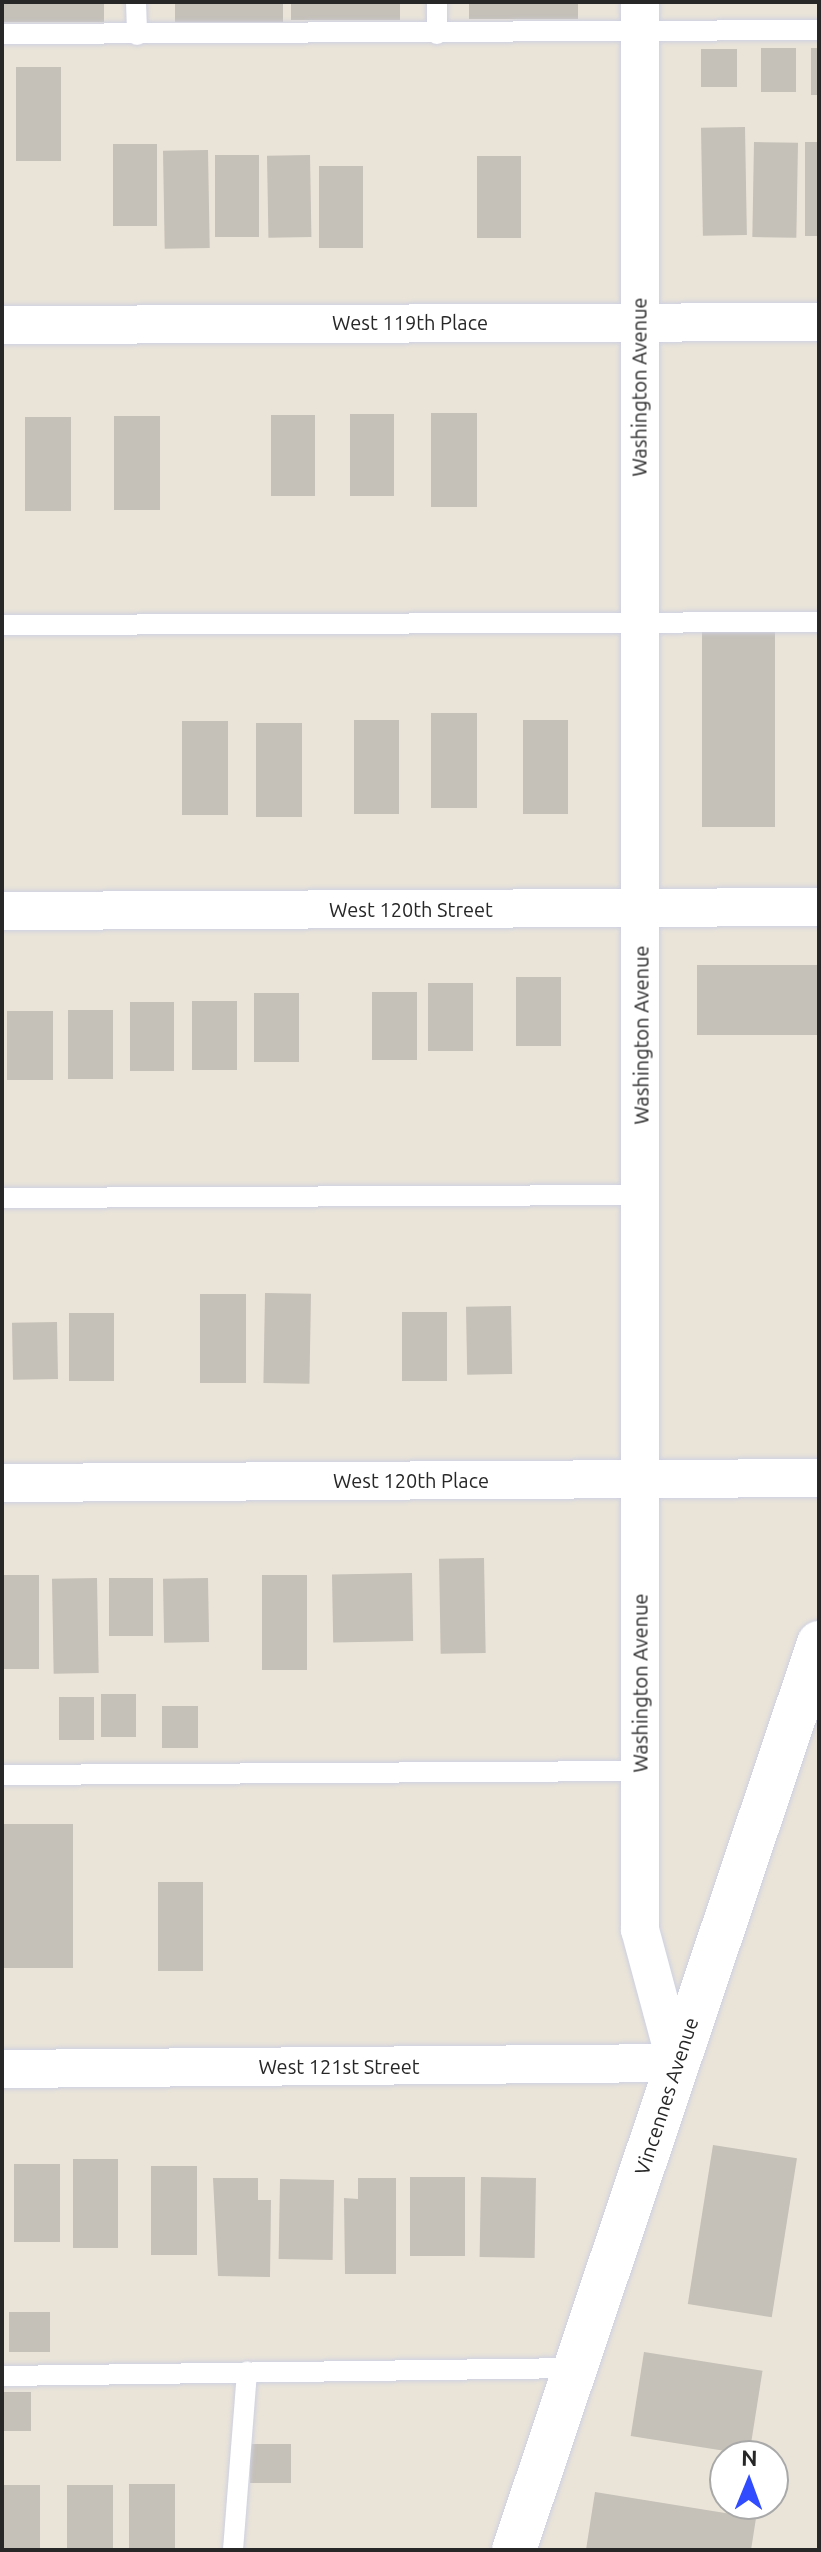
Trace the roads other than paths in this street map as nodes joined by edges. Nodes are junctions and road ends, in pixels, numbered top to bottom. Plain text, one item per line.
1 (136, 2) edge
2 (437, 2) edge
3 (640, 16) edge
4 (819, 30) edge
5 (2, 34) edge
6 (437, 34) junction
7 (137, 35) junction
8 (638, 321) junction
9 (819, 322) edge
10 (2, 325) edge
11 (819, 622) edge
12 (640, 623) junction
13 (2, 625) edge
14 (819, 907) edge
15 (641, 908) junction
16 (2, 911) edge
17 (641, 1195) junction
18 (2, 1198) edge
19 (819, 1478) edge
20 (640, 1479) junction
21 (2, 1483) edge
22 (819, 1643) edge
23 (640, 1771) junction
24 (2, 1775) edge
25 (676, 2063) junction
26 (2, 2069) edge
27 (577, 2368) junction
28 (247, 2372) junction
29 (2, 2376) edge
30 (233, 2550) edge
31 (514, 2550) edge

1 - 7 lane
2 - 6 lane
3 - 4 lane
3 - 6 lane
3 - 8 street, Washington Avenue
5 - 7 lane
6 - 7 lane
8 - 9 street, West 119th Place
8 - 10 street, West 119th Place
8 - 12 street, Washington Avenue
11 - 12 lane
12 - 13 lane
12 - 15 street, Washington Avenue
14 - 15 street, West 120th Street
15 - 16 street, West 120th Street
15 - 17 street, Washington Avenue
17 - 18 lane
17 - 20 street, Washington Avenue
19 - 20 street, West 120th Place
20 - 21 street, West 120th Place
20 - 23 street, Washington Avenue
22 - 25 main road, Vincennes Avenue
23 - 24 lane
23 - 25 street, Washington Avenue
25 - 26 street, West 121st Street
25 - 27 main road, Vincennes Avenue
27 - 28 lane
27 - 31 main road, Vincennes Avenue
28 - 29 lane
28 - 30 lane

